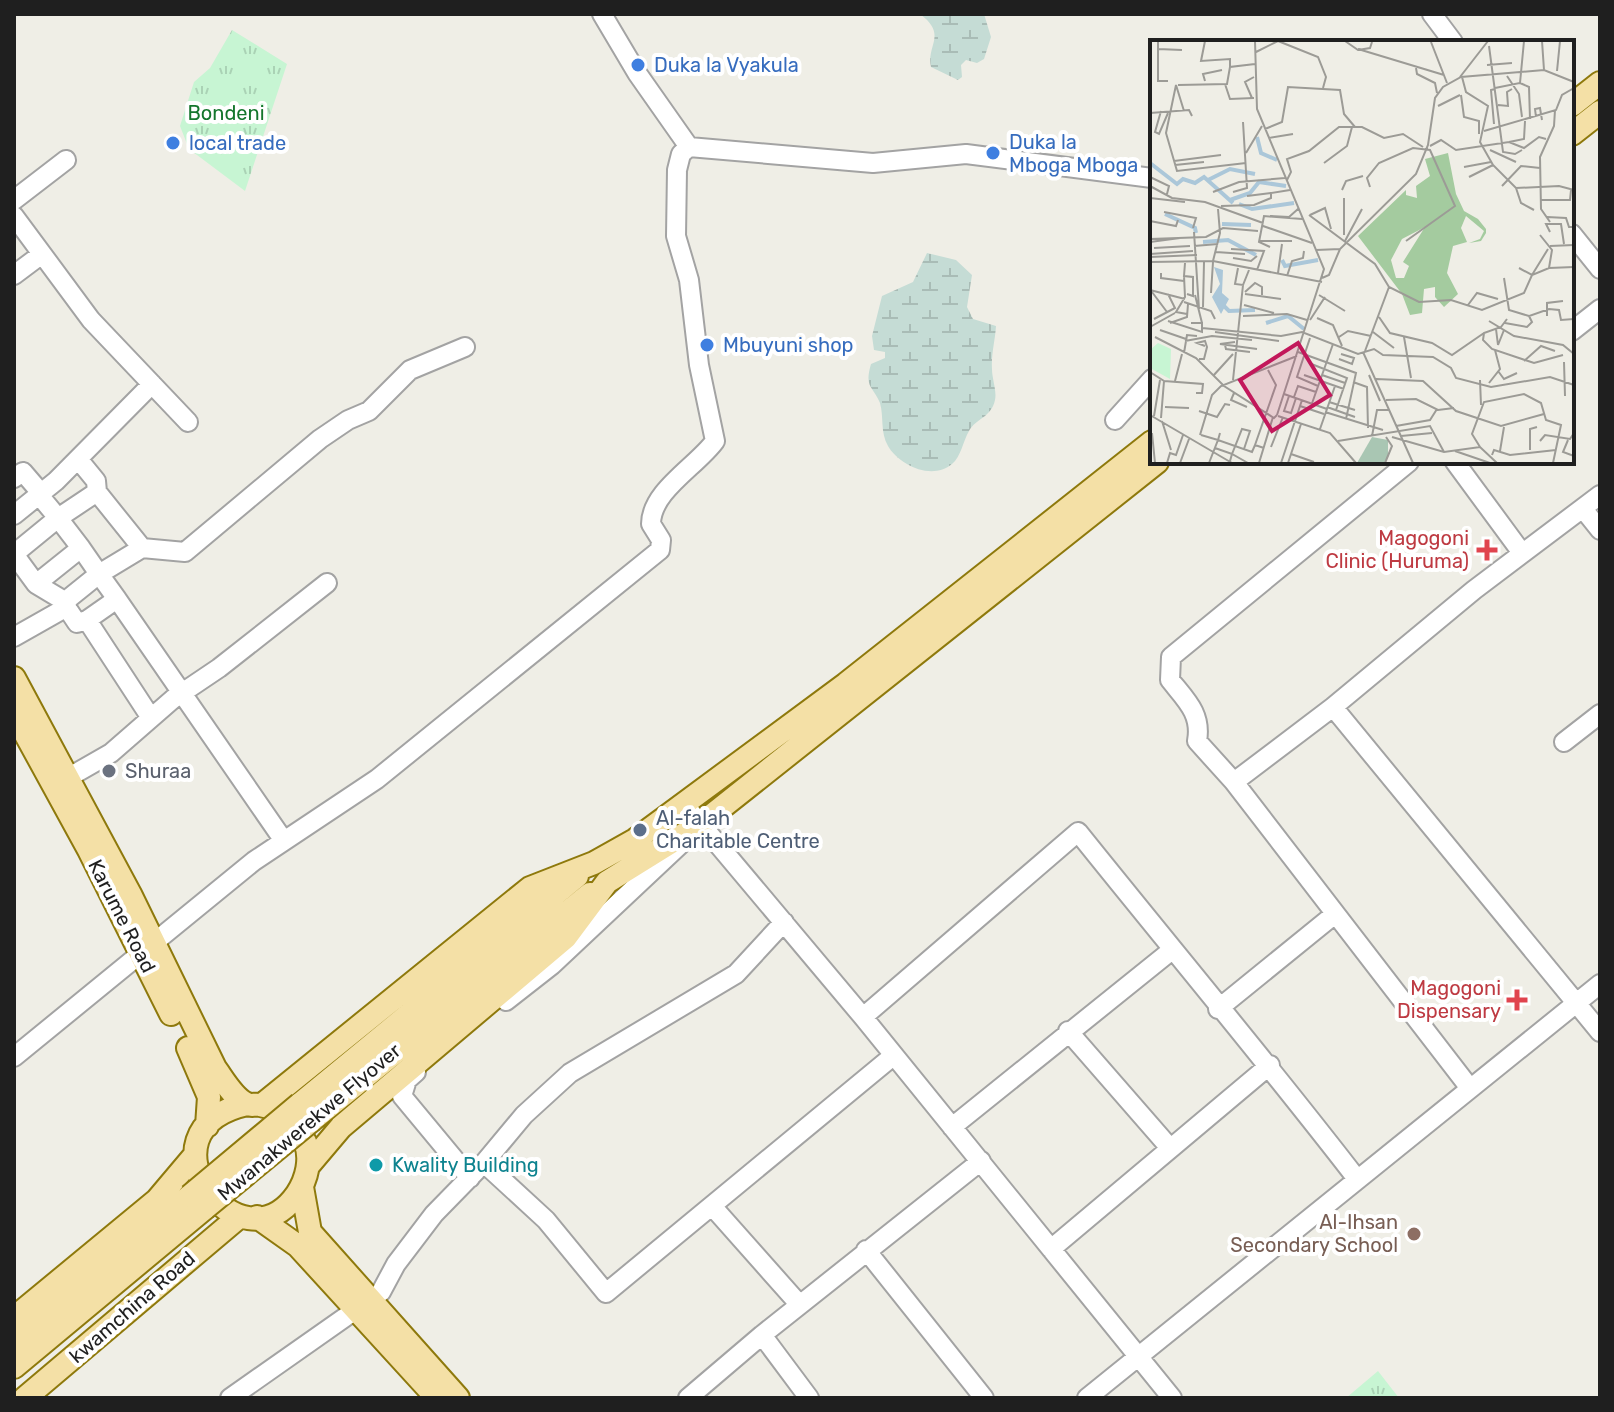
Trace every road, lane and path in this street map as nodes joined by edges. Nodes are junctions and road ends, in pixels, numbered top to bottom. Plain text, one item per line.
1 (602, 14) edge
2 (1432, 14) edge
3 (1452, 40) edge
4 (1600, 83) edge
5 (1574, 103) edge
6 (1600, 112) edge
7 (1574, 132) edge
8 (689, 147) junction
9 (66, 160) dead end
10 (1150, 178) edge
11 (14, 200) edge
12 (14, 216) edge
13 (1574, 236) edge
14 (42, 254) junction
15 (1600, 269) edge
16 (14, 275) edge
17 (1600, 309) edge
18 (1574, 329) edge
19 (465, 347) dead end
20 (1150, 381) edge
21 (152, 384) junction
22 (1115, 420) dead end
23 (188, 422) dead end
24 (1150, 444) edge
25 (78, 459) junction
26 (1154, 464) edge
27 (1407, 464) edge
28 (1456, 464) edge
29 (17, 469) edge
30 (97, 492) junction
31 (40, 494) junction
32 (1600, 495) edge
33 (1584, 510) junction
34 (14, 515) edge
35 (58, 518) junction
36 (1600, 530) edge
37 (81, 548) junction
38 (142, 548) junction
39 (1522, 553) junction
40 (14, 554) edge
41 (99, 574) junction
42 (327, 583) dead end
43 (36, 584) junction
44 (117, 599) junction
45 (65, 605) junction
46 (87, 620) junction
47 (14, 637) edge
48 (14, 678) edge
49 (184, 692) junction
50 (1333, 707) junction
51 (14, 713) edge
52 (1600, 714) edge
53 (151, 718) junction
54 (1564, 742) dead end
55 (62, 782) junction
56 (1234, 782) junction
57 (684, 804) junction
58 (702, 823) junction
59 (284, 841) junction
60 (594, 863) junction
61 (607, 882) junction
62 (1335, 914) junction
63 (784, 922) junction
64 (147, 946) junction
65 (1172, 950) junction
66 (1600, 984) edge
67 (1577, 1001) junction
68 (1218, 1009) junction
69 (863, 1017) junction
70 (1068, 1031) junction
71 (1600, 1032) edge
72 (893, 1056) junction
73 (14, 1057) edge
74 (1270, 1065) junction
75 (1469, 1087) junction
76 (254, 1105) junction
77 (306, 1112) junction
78 (207, 1126) junction
79 (952, 1127) junction
80 (1170, 1148) junction
81 (195, 1155) junction
82 (981, 1161) junction
83 (484, 1163) junction
84 (305, 1176) junction
85 (470, 1178) junction
86 (1357, 1179) junction
87 (197, 1202) junction
88 (712, 1206) junction
89 (249, 1216) junction
90 (1051, 1249) junction
91 (866, 1250) junction
92 (799, 1304) junction
93 (363, 1306) junction
94 (14, 1318) edge
95 (762, 1335) junction
96 (14, 1341) edge
97 (1140, 1358) junction
98 (14, 1367) edge
99 (25, 1398) edge
100 (230, 1398) edge
101 (452, 1398) edge
102 (688, 1398) edge
103 (809, 1398) edge
104 (984, 1398) edge
105 (1087, 1398) edge
106 (1172, 1398) edge

1 - 8 street
2 - 3 street
4 - 5 main road
6 - 7 main road
8 - 10 street
8 - 59 street
9 - 11 street
12 - 14 street
13 - 15 street
14 - 16 street
14 - 21 street
17 - 18 street
19 - 38 street
20 - 22 street
21 - 23 street
21 - 25 street
24 - 57 main road
25 - 30 street
25 - 31 street
26 - 58 main road, Mwanakwerekwe Flyover
27 - 56 street
28 - 39 street
29 - 31 street
30 - 35 street
30 - 38 street
31 - 34 street
31 - 35 street
32 - 33 street
33 - 36 street
33 - 39 street
35 - 37 street
35 - 40 street
37 - 41 street
37 - 43 street
38 - 41 street
39 - 50 street
40 - 43 street
41 - 44 street
41 - 45 street
42 - 49 street
43 - 45 street
44 - 46 street
44 - 49 street
45 - 46 street
45 - 47 street
46 - 53 street
48 - 55 main road
49 - 53 street
49 - 59 street
50 - 56 street
50 - 67 street
51 - 55 main road, Karume Road
52 - 54 street
53 - 55 street
55 - 64 main road, Karume Road
56 - 62 street
57 - 58 street
57 - 60 main road
58 - 61 main road, Mwanakwerekwe Flyover
58 - 63 street
58 - 85 street
59 - 64 street
60 - 76 main road
60 - 77 main road, Mwanakwerekwe Flyover
61 - 77 main road, Mwanakwerekwe Flyover
61 - 84 main road
62 - 68 street
62 - 75 street
63 - 69 street
63 - 83 street
64 - 73 street
64 - 76 main road
64 - 78 main road, Karume Road
65 - 68 street
65 - 69 street
65 - 70 street
66 - 67 street
67 - 71 street
67 - 75 street
68 - 74 street
69 - 72 street
70 - 79 street
70 - 80 street
72 - 79 street
72 - 88 street
74 - 80 street
74 - 86 street
75 - 86 street
76 - 78 main road
76 - 84 main road
77 - 87 main road, Mwanakwerekwe Flyover, bridge
78 - 81 main road
79 - 82 street
80 - 90 street
81 - 89 main road
81 - 94 main road
82 - 90 street
82 - 91 street
83 - 85 street
83 - 88 street
84 - 89 main road
84 - 93 main road
85 - 93 street
86 - 97 street
87 - 96 main road, Mwanakwerekwe Flyover
87 - 98 main road, Mwanakwerekwe Flyover
88 - 92 street
89 - 93 main road
89 - 99 main road, kwamchina Road
90 - 97 street
91 - 92 street
91 - 104 street
92 - 95 street
93 - 100 street
93 - 101 main road
95 - 102 street
95 - 103 street
97 - 105 street
97 - 106 street

